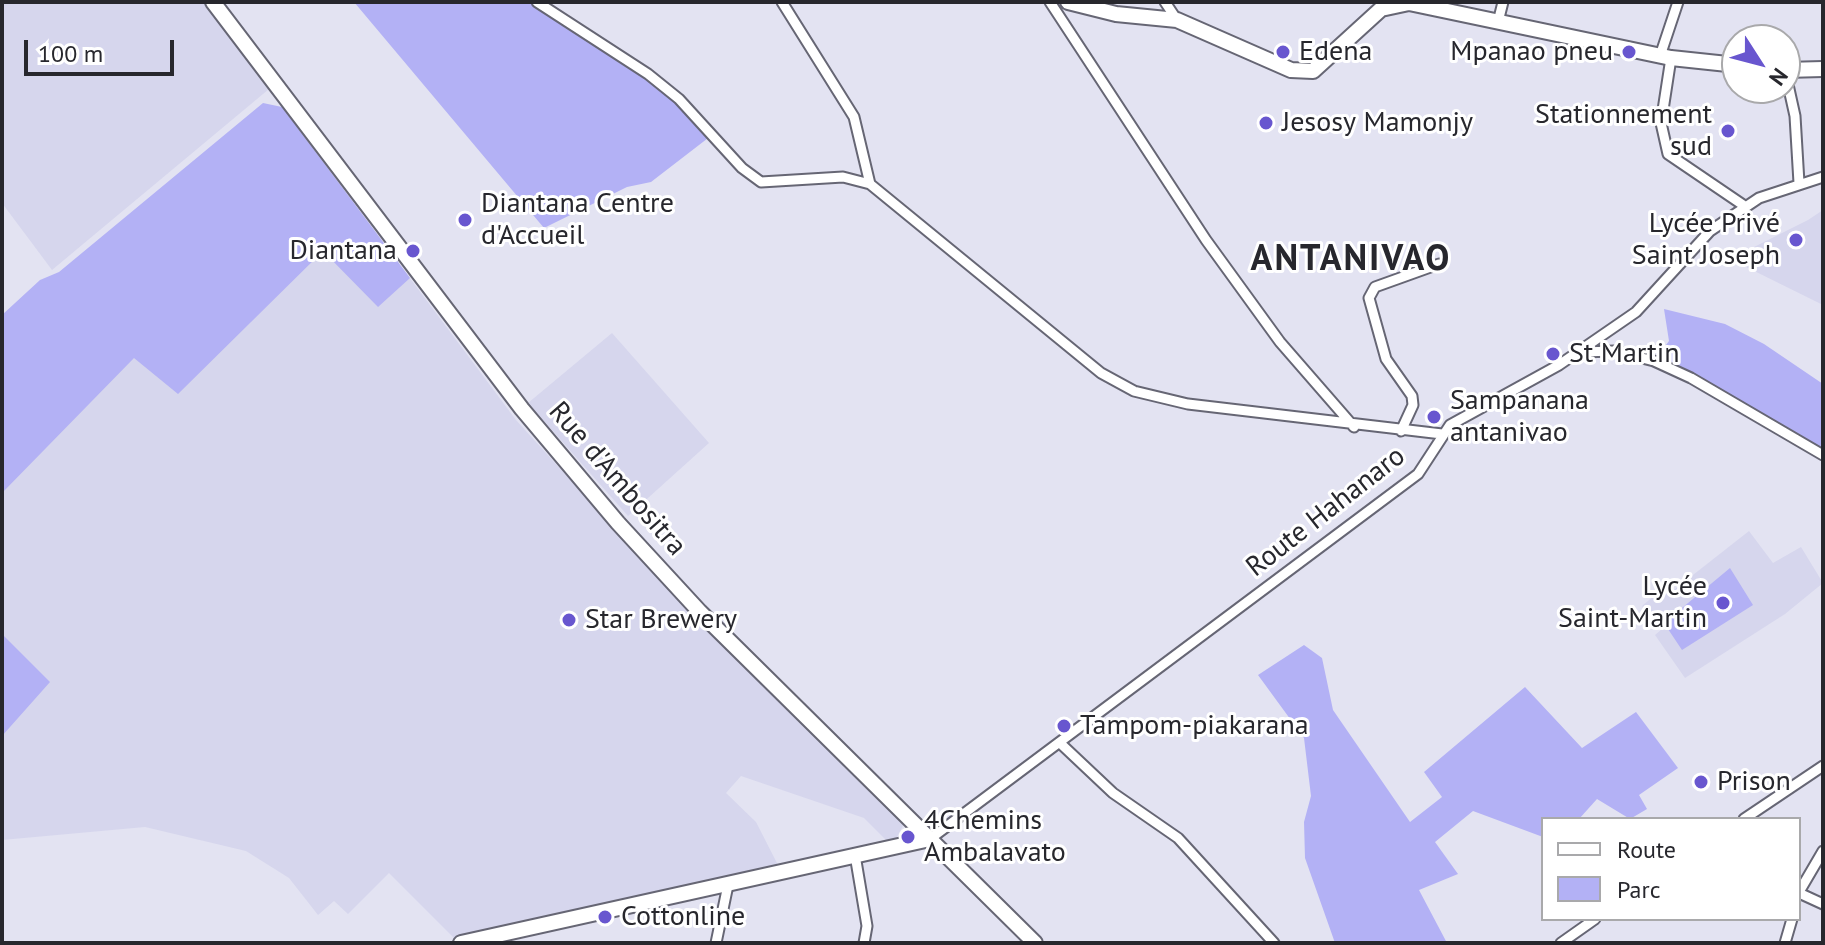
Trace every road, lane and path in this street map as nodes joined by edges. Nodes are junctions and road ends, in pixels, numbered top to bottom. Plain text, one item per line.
1 (213, 2) edge
2 (537, 2) edge
3 (782, 2) edge
4 (1050, 2) edge
5 (1068, 2) edge
6 (1165, 2) edge
7 (1503, 2) edge
8 (1678, 2) edge
9 (1381, 6) edge
10 (1177, 20) junction
11 (1498, 22) junction
12 (1665, 57) junction
13 (1721, 63) edge
14 (1823, 69) edge
15 (1801, 70) edge
16 (1792, 104) edge
17 (1823, 177) edge
18 (1799, 183) junction
19 (870, 184) junction
20 (1746, 207) junction
21 (1439, 264) dead end
22 (1579, 352) junction
23 (1354, 427) junction
24 (1401, 431) junction
25 (1442, 434) junction
26 (1823, 455) edge
27 (1060, 743) junction
28 (1823, 766) edge
29 (1747, 817) edge
30 (930, 839) junction
31 (1823, 851) edge
32 (855, 855) junction
33 (728, 885) junction
34 (1801, 890) edge
35 (1801, 894) edge
36 (1823, 904) edge
37 (1592, 921) edge
38 (1791, 921) edge
39 (1567, 941) edge
40 (461, 943) edge
41 (716, 943) edge
42 (864, 943) edge
43 (1035, 943) edge
44 (1274, 943) edge
45 (1785, 943) edge

1 - 30 main road, Rue d'Ambositra
2 - 19 street
3 - 19 street
4 - 23 street
5 - 10 main road
6 - 10 street
7 - 11 street
8 - 12 street
9 - 10 main road
9 - 11 main road
11 - 12 main road
12 - 13 main road
12 - 20 street
14 - 15 main road
16 - 18 street
17 - 18 street, Route Hahanaro
18 - 20 street, Route Hahanaro
19 - 23 street
20 - 22 street, Route Hahanaro
21 - 24 street
22 - 25 street, Route Hahanaro
22 - 26 street
23 - 24 street
24 - 25 street
25 - 27 street, Route Hahanaro
27 - 30 street, Route Hahanaro
27 - 44 street
28 - 29 street
30 - 32 main road
30 - 43 main road, Rue d'Ambositra
31 - 34 street
32 - 33 main road
32 - 42 street
33 - 40 main road
33 - 41 street
35 - 36 street
37 - 39 street
38 - 45 street

